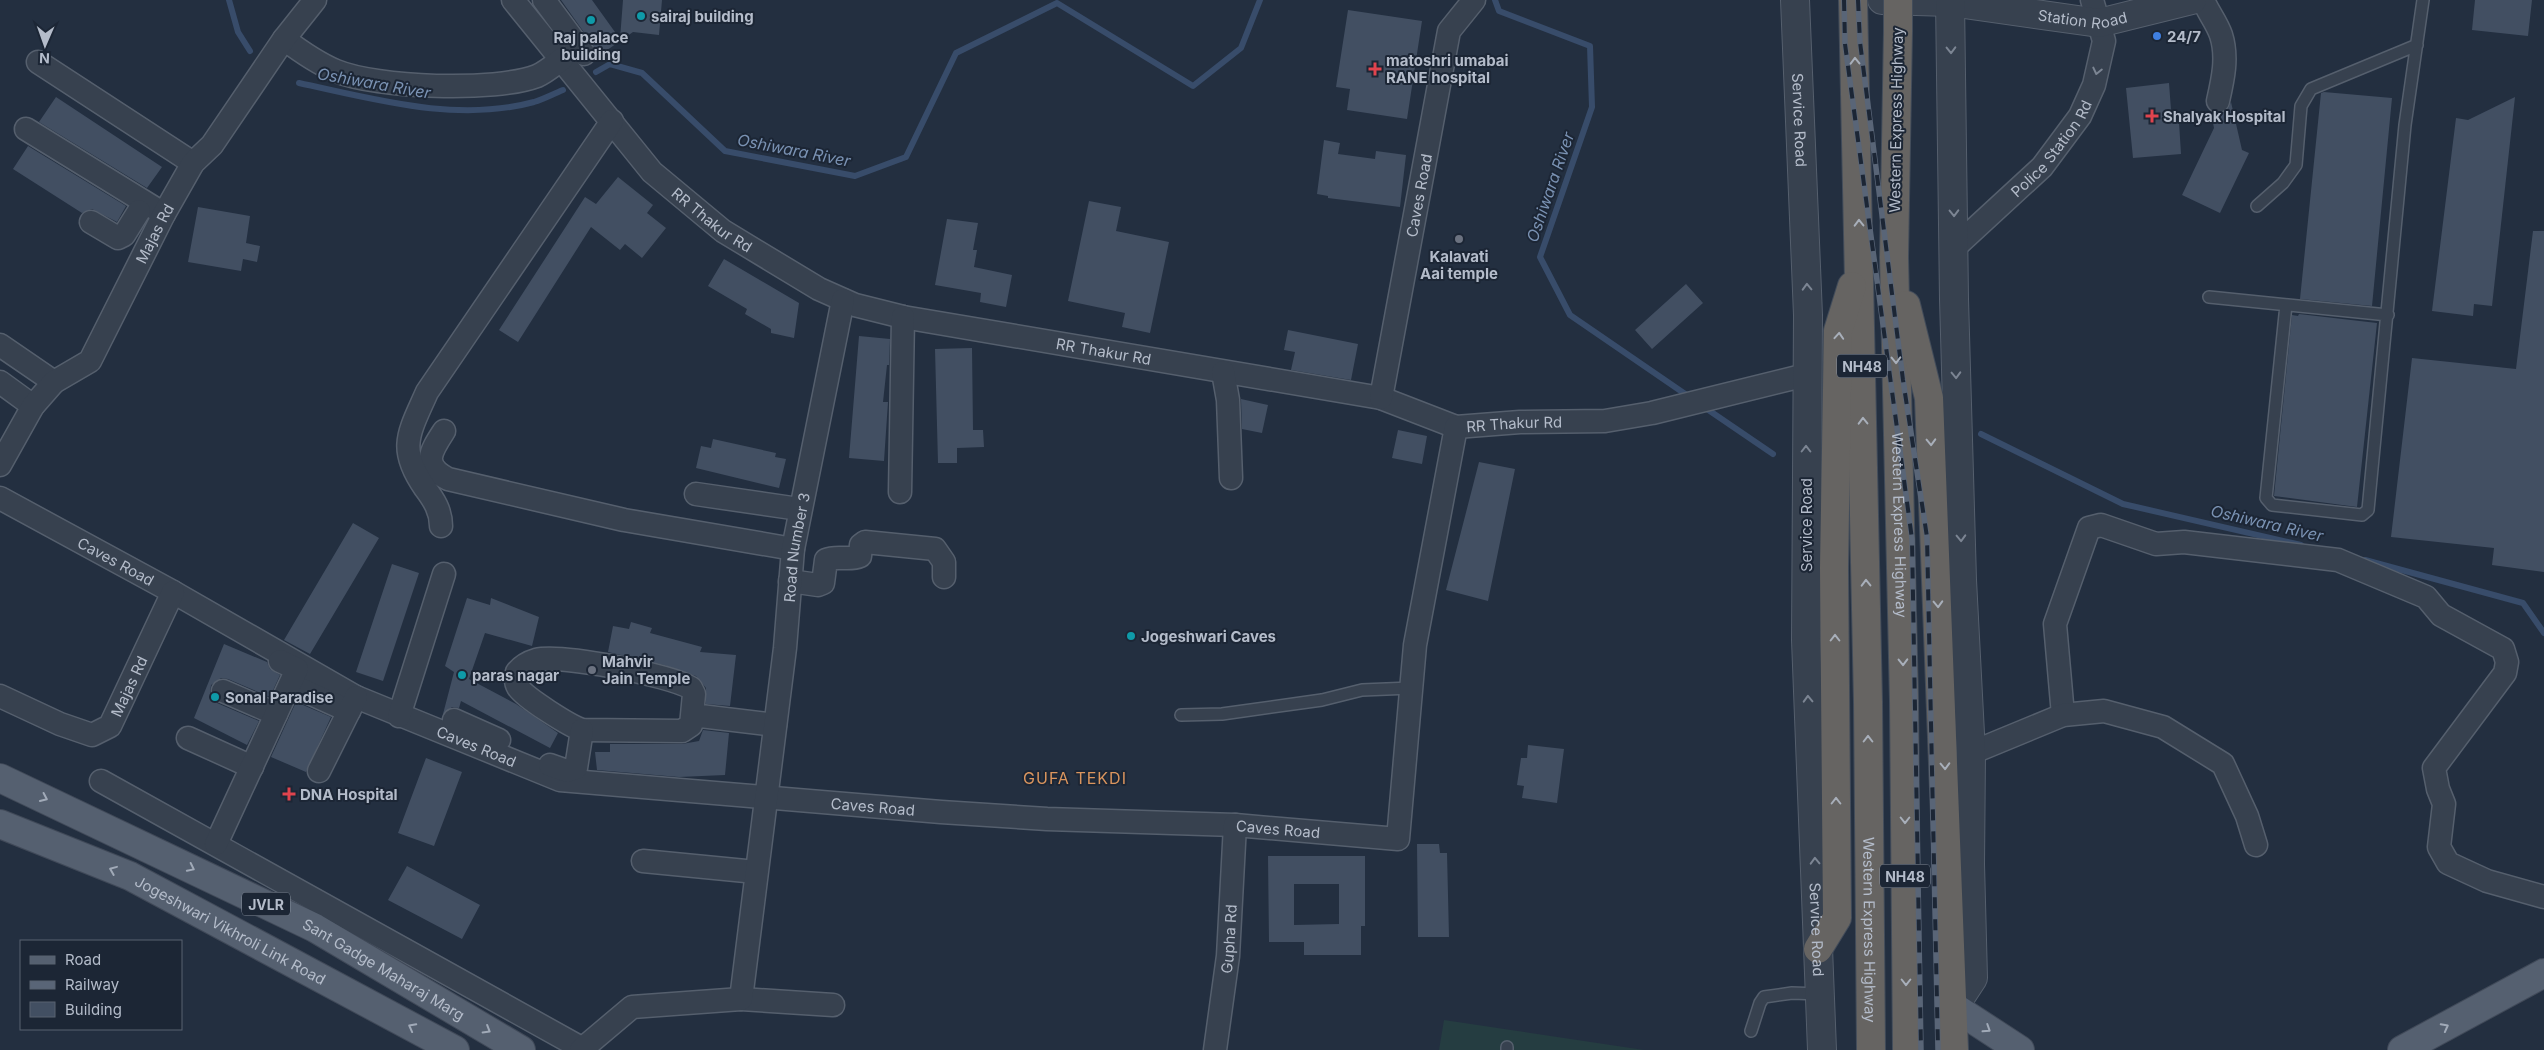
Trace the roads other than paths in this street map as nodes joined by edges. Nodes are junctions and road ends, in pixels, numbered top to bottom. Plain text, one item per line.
1 (315, 0) edge
2 (1474, 0) edge
3 (1795, 0) edge
4 (1853, 0) edge
5 (1882, 0) edge
6 (1898, 0) edge
7 (2041, 0) edge
8 (2126, 0) edge
9 (2192, 0) edge
10 (2203, 0) edge
11 (2423, 0) edge
12 (544, 1) edge
13 (1950, 1) edge
14 (520, 8) edge
15 (2095, 10) edge
16 (284, 39) junction
17 (2416, 45) junction
18 (584, 54) dead end
19 (562, 59) junction
20 (38, 62) dead end
21 (2218, 100) dead end
22 (612, 121) junction
23 (193, 163) junction
24 (2257, 206) dead end
25 (139, 211) junction
26 (162, 218) junction
27 (91, 222) dead end
28 (1954, 248) junction
29 (1894, 257) junction
30 (1860, 258) junction
31 (2210, 297) dead end
32 (843, 300) junction
33 (2286, 304) junction
34 (2388, 315) junction
35 (903, 317) junction
36 (0, 345) edge
37 (1223, 372) junction
38 (1806, 375) junction
39 (0, 382) edge
40 (54, 382) junction
41 (1381, 398) junction
42 (32, 406) junction
43 (1456, 427) junction
44 (444, 431) dead end
45 (0, 465) edge
46 (1230, 478) dead end
47 (900, 492) dead end
48 (696, 494) dead end
49 (0, 498) edge
50 (799, 509) junction
51 (442, 526) dead end
52 (793, 549) junction
53 (444, 574) dead end
54 (944, 577) dead end
55 (790, 581) junction
56 (173, 592) junction
57 (234, 641) dead end
58 (302, 678) junction
59 (1411, 688) junction
60 (224, 691) dead end
61 (0, 696) edge
62 (352, 704) junction
63 (276, 714) junction
64 (692, 715) junction
65 (1181, 715) dead end
66 (2063, 715) junction
67 (399, 716) junction
68 (454, 720) dead end
69 (774, 725) junction
70 (582, 730) junction
71 (188, 738) dead end
72 (1971, 753) junction
73 (259, 760) junction
74 (319, 771) dead end
75 (0, 778) edge
76 (102, 781) dead end
77 (765, 798) junction
78 (0, 824) edge
79 (1235, 826) junction
80 (216, 844) junction
81 (2256, 845) dead end
82 (643, 861) dead end
83 (756, 872) junction
84 (1960, 885) junction
85 (2544, 897) edge
86 (1818, 949) junction
87 (2544, 973) edge
88 (1820, 994) junction
89 (741, 999) junction
90 (832, 1005) dead end
91 (1954, 1008) junction
92 (1751, 1032) dead end
93 (582, 1049) edge
94 (455, 1050) edge
95 (521, 1050) edge
96 (1215, 1050) edge
97 (1822, 1050) edge
98 (1871, 1050) edge
99 (1907, 1050) edge
100 (1954, 1050) edge
101 (2020, 1050) edge
102 (2402, 1050) edge

1 - 16 street, Majas Rd
2 - 41 street, Caves Road
38 -> 3 street, Service Road
30 -> 4 highway, Western Express Highway / NH48
5 - 13 street, Station Road
6 - 29 highway, Western Express Highway / NH48, bridge
7 - 15 street, Station Road
8 - 15 street, Station Road
9 - 15 street, Station Road
10 - 21 street
11 - 17 lane
12 - 14 street
12 - 18 street
13 - 15 street, Station Road
13 -> 28 street
14 - 19 street, RR Thakur Rd
15 -> 28 street, Police Station Rd
16 - 19 street
16 - 23 street, Majas Rd
17 - 24 lane
17 - 34 lane
19 - 22 street, RR Thakur Rd
20 - 23 street
22 - 32 street, RR Thakur Rd
22 - 51 street
23 - 26 street, Majas Rd
25 - 26 street
25 - 26 street
25 - 27 street
26 - 40 street, Majas Rd
28 -> 72 street
29 -> 84 highway
29 -> 99 highway, Western Express Highway / NH48
86 -> 30 highway
98 -> 30 highway, Western Express Highway / NH48
31 - 33 lane
32 - 35 street, RR Thakur Rd
32 - 50 street, Road Number 3
33 - 34 lane
33 - 34 lane
35 - 37 street, RR Thakur Rd
35 - 47 street
36 - 40 street
37 - 41 street, RR Thakur Rd
37 - 46 street
38 - 43 street, RR Thakur Rd
86 -> 38 street, Service Road
39 - 42 street
40 - 42 street, Majas Rd
41 - 43 street, RR Thakur Rd
42 - 45 street, Majas Rd
43 - 59 street, Caves Road
44 - 52 street
48 - 50 street
49 - 56 street, Caves Road
50 - 52 street, Road Number 3
52 - 55 street, Road Number 3
53 - 67 street
54 - 55 street
55 - 69 street, Road Number 3
56 - 58 street, Caves Road
56 - 61 street, Majas Rd
57 - 63 street
58 - 62 street, Caves Road
58 - 73 street
59 - 65 lane
59 - 79 street, Caves Road
60 - 63 street
62 - 67 street, Caves Road
62 - 74 street
63 - 73 street
64 - 69 street
64 - 70 street
64 - 70 street
66 - 72 street
66 - 81 street
66 - 85 street
67 - 77 street, Caves Road
68 - 70 street
69 - 77 street, Road Number 3
71 - 73 street
72 - 84 street
73 - 80 street
75 -> 95 main road, Sant Gadge Maharaj Marg / JVLR
76 - 80 street
77 - 79 street, Caves Road
77 - 83 street, Road Number 3
94 -> 78 main road, Jogeshwari Vikhroli Link Road / JVLR
79 - 96 street, Gupha Rd
80 - 93 street
82 - 83 street
83 - 89 street, Road Number 3
84 - 91 highway
86 - 88 street, Service Road
102 -> 87 main road
88 - 92 lane
88 - 97 street, Service Road
89 - 90 street
89 - 93 street
91 - 100 highway
91 -> 101 main road

